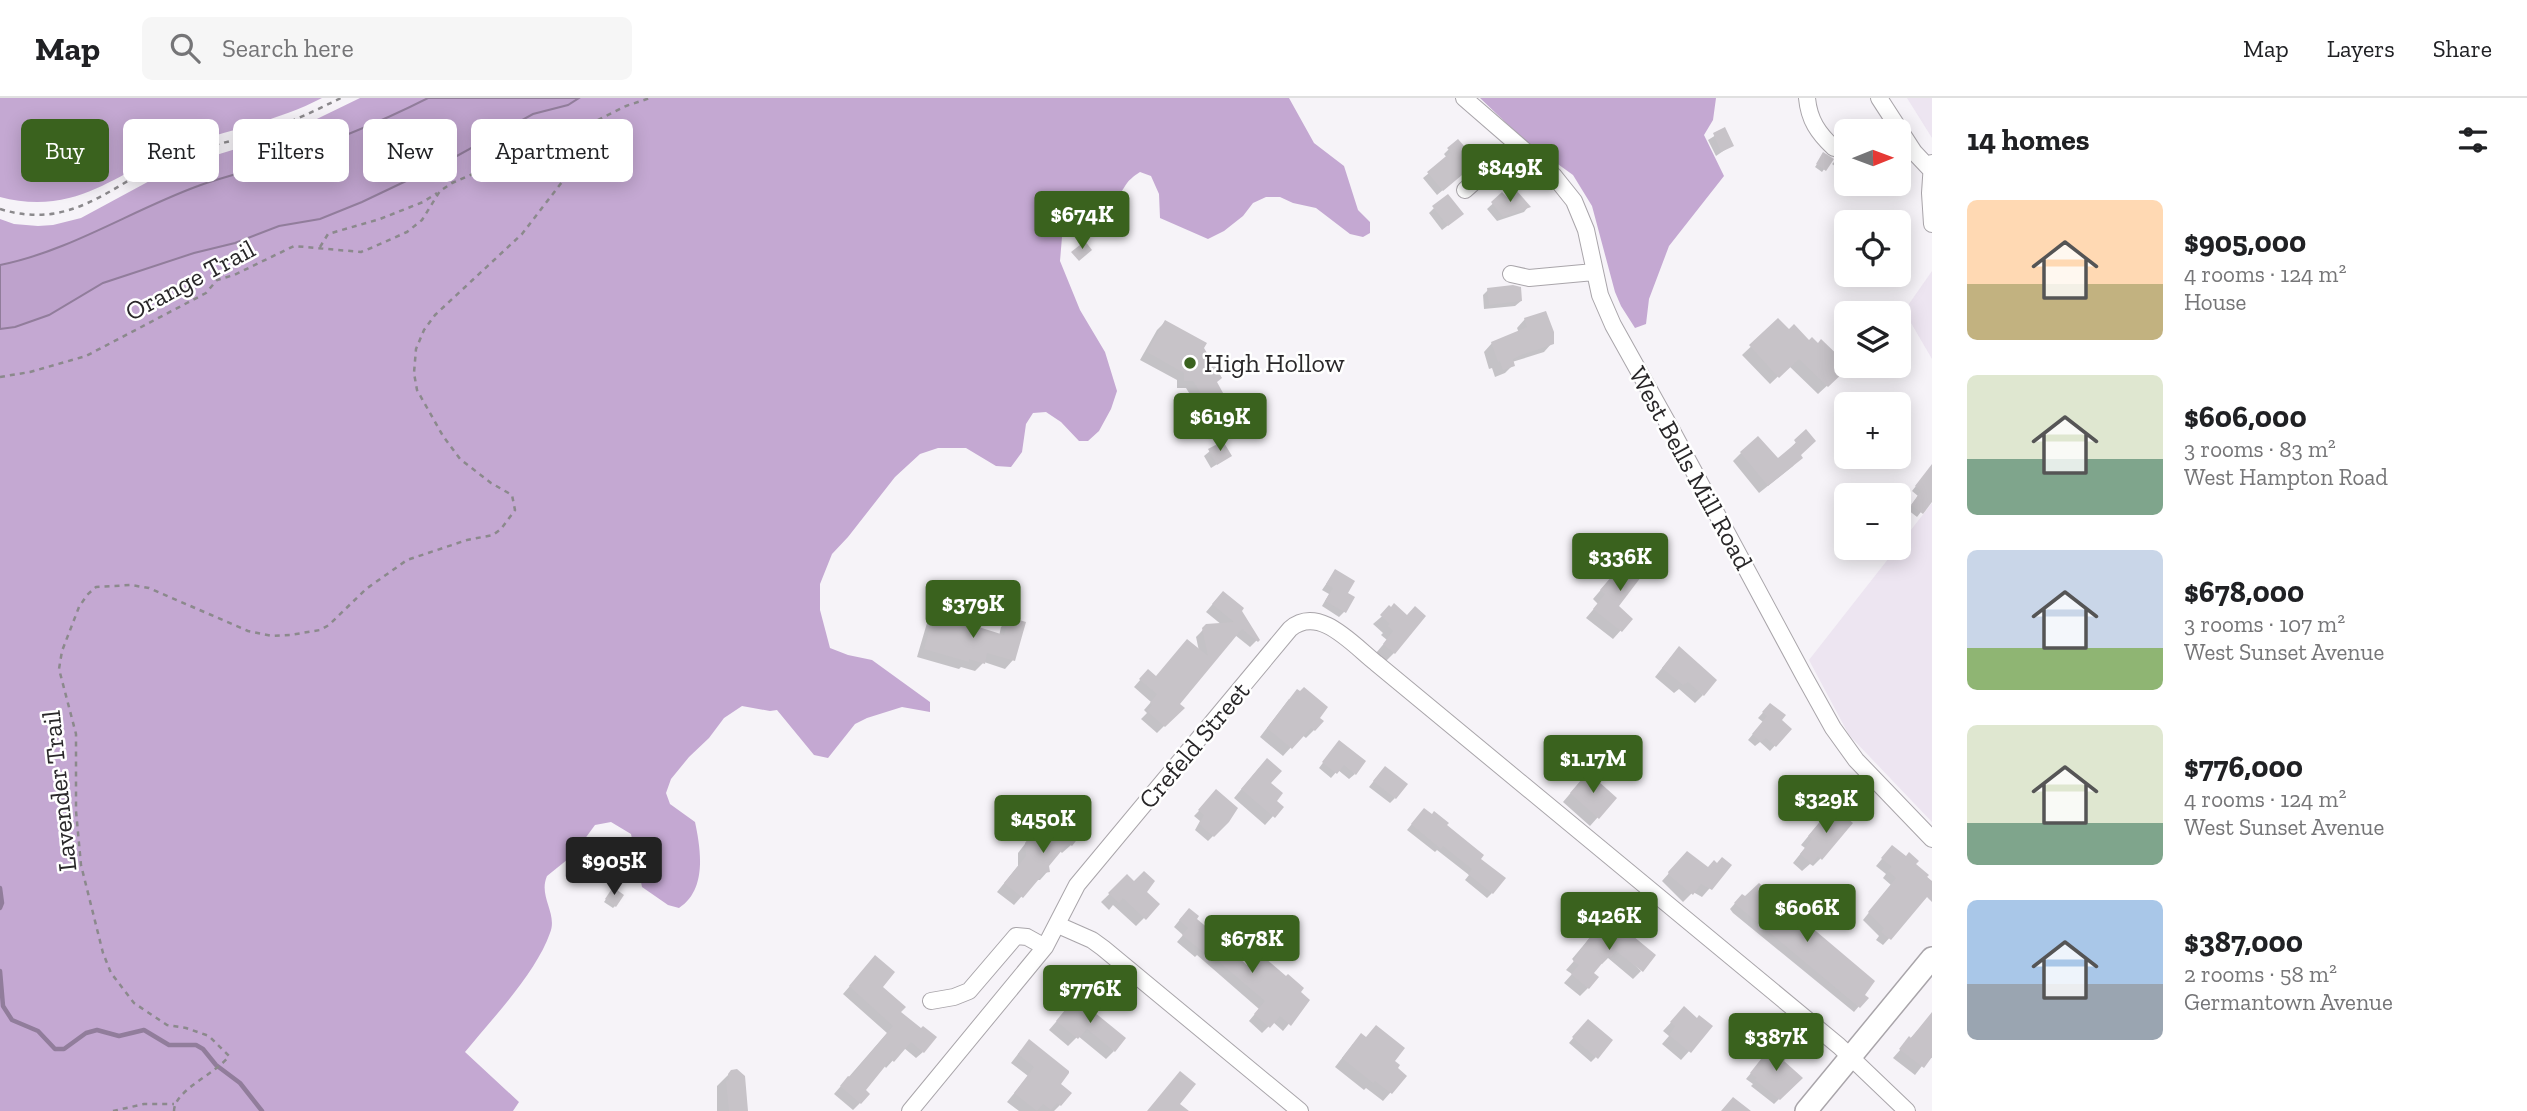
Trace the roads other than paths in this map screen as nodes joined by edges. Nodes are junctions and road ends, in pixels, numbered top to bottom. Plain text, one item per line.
1 (1464, 98) edge
2 (1807, 98) edge
3 (1880, 98) edge
4 (1517, 144) junction
5 (1834, 148) dead end
6 (1931, 167) edge
7 (1465, 190) dead end
8 (1932, 224) edge
9 (1594, 272) junction
10 (1511, 274) dead end
11 (1932, 839) edge
12 (1058, 925) junction
13 (1045, 947) junction
14 (1932, 958) edge
15 (931, 1001) dead end
16 (1850, 1057) junction
17 (910, 1111) edge
18 (1300, 1111) edge
19 (1806, 1111) edge
20 (1907, 1111) edge

1 - 4 street, West Bells Mill Road
2 - 5 street
3 - 6 street
4 - 7 street
4 - 9 street, West Bells Mill Road
6 - 8 street
9 - 10 street
9 - 11 street, West Bells Mill Road
12 - 13 street, Crefeld Street
12 - 16 street, Crefeld Street
12 - 18 street
13 - 15 street
13 - 17 street, Crefeld Street
14 - 16 main road
16 - 19 main road
16 - 20 street

